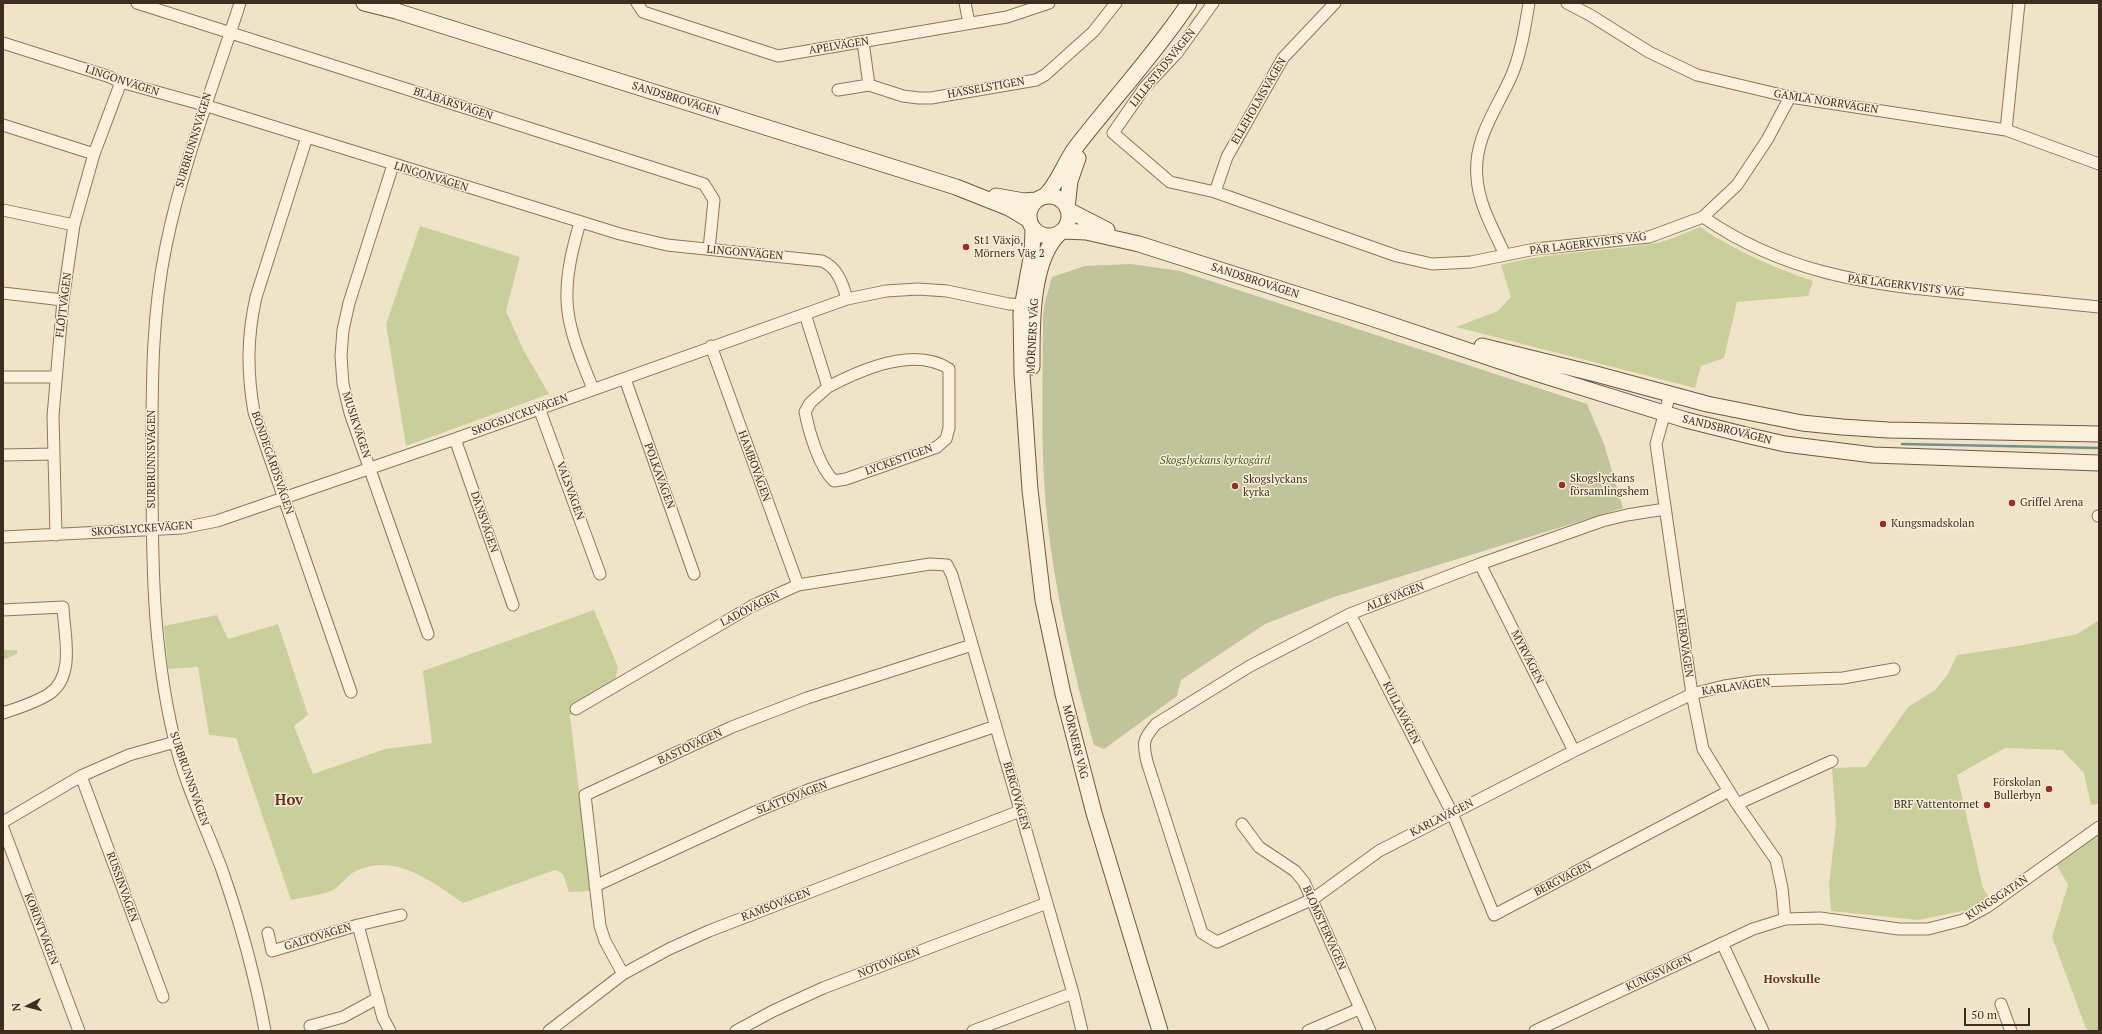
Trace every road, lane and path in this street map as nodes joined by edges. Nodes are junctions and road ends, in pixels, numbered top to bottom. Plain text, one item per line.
1 (137, 3) edge
2 (240, 3) edge
3 (364, 3) edge
4 (380, 3) edge
5 (637, 3) edge
6 (966, 3) edge
7 (1049, 3) edge
8 (1116, 3) edge
9 (1189, 3) edge
10 (1213, 3) edge
11 (1335, 3) edge
12 (1529, 3) edge
13 (1567, 3) edge
14 (2019, 3) edge
15 (396, 11) junction
16 (969, 22) junction
17 (230, 33) junction
18 (863, 42) junction
19 (3, 43) edge
20 (121, 82) junction
21 (869, 85) junction
22 (838, 90) dead end
23 (1790, 97) junction
24 (204, 105) junction
25 (3, 125) edge
26 (2006, 130) junction
27 (1089, 131) junction
28 (1113, 133) joint
29 (307, 137) junction
30 (94, 154) junction
31 (2099, 164) edge
32 (393, 165) junction
33 (956, 187) junction
34 (1215, 192) junction
35 (1041, 198) junction
36 (1068, 209) junction
37 (3, 210) edge
38 (1703, 217) junction
39 (580, 222) junction
40 (74, 225) junction
41 (1031, 225) junction
42 (1061, 232) junction
43 (1140, 244) junction
44 (709, 249) junction
45 (1505, 255) junction
46 (3, 293) edge
47 (847, 299) junction
48 (63, 300) junction
49 (1027, 305) junction
50 (2099, 307) edge
51 (805, 314) junction
52 (1371, 318) junction
53 (711, 346) junction
54 (3, 377) edge
55 (56, 377) junction
56 (624, 379) junction
57 (828, 387) junction
58 (593, 389) junction
59 (1670, 394) junction
60 (540, 408) junction
61 (1664, 412) junction
62 (2099, 434) edge
63 (455, 439) junction
64 (53, 454) junction
65 (3, 455) edge
66 (2099, 463) edge
67 (370, 468) junction
68 (283, 499) junction
69 (1665, 509) junction
70 (152, 529) junction
71 (56, 535) junction
72 (3, 537) edge
73 (945, 564) joint
74 (1480, 564) junction
75 (600, 574) dead end
76 (694, 574) dead end
77 (798, 585) junction
78 (513, 605) dead end
79 (3, 610) edge
80 (1350, 614) junction
81 (428, 634) dead end
82 (972, 645) junction
83 (1894, 669) dead end
84 (351, 692) dead end
85 (1692, 694) junction
86 (576, 709) dead end
87 (3, 713) edge
88 (996, 726) junction
89 (1147, 735) joint
90 (175, 742) junction
91 (1574, 751) junction
92 (1832, 761) dead end
93 (81, 776) junction
94 (1728, 791) junction
95 (1737, 804) junction
96 (1020, 811) junction
97 (1452, 813) junction
98 (3, 822) edge
99 (1242, 824) dead end
100 (2099, 827) edge
101 (3, 828) edge
102 (595, 886) junction
103 (1312, 899) junction
104 (1047, 903) junction
105 (401, 915) dead end
106 (1785, 919) junction
107 (358, 925) junction
108 (268, 934) dead end
109 (1722, 943) junction
110 (623, 974) junction
111 (1073, 993) junction
112 (163, 997) dead end
113 (378, 998) junction
114 (2001, 1004) dead end
115 (1359, 1009) junction
116 (310, 1026) dead end
117 (79, 1031) edge
118 (265, 1031) edge
119 (390, 1031) edge
120 (549, 1031) edge
121 (736, 1031) edge
122 (973, 1031) edge
123 (1082, 1031) edge
124 (1160, 1031) edge
125 (1308, 1031) edge
126 (1370, 1031) edge
127 (1535, 1031) edge
128 (1763, 1031) edge
129 (2011, 1031) edge

1 - 17 street, BLÅBÄRSVÄGEN
2 - 17 street, SURBRUNNSVÄGEN
3 - 15 main road, SANDSBROVÄGEN
4 - 15 main road, SANDSBROVÄGEN
5 - 18 street, APELVÄGEN
6 - 16 street
7 - 16 street, APELVÄGEN
8 - 21 street, HASSELSTIGEN
9 - 27 main road, LILLESTADSVÄGEN
10 - 28 street, LILLESTADSVÄGEN
11 - 34 street, ELLEHOLMSVÄGEN
12 - 45 street
13 - 23 street, GAMLA NORRVÄGEN
14 - 26 street
15 - 33 main road, SANDSBROVÄGEN
16 - 18 street, APELVÄGEN
17 - 24 street, SURBRUNNSVÄGEN
17 - 44 street, BLÅBÄRSVÄGEN
18 - 21 street
19 - 20 street, LINGONVÄGEN
20 - 24 street, LINGONVÄGEN
20 - 30 street, FLÖJTVÄGEN
21 - 22 street
23 - 26 street, GAMLA NORRVÄGEN
23 - 38 street
24 - 29 street, LINGONVÄGEN
24 - 70 street, SURBRUNNSVÄGEN
25 - 30 street
26 - 31 street, GAMLA NORRVÄGEN
27 - 35 main road, LILLESTADSVÄGEN
27 - 36 main road, LILLESTADSVÄGEN
28 - 34 street, PÄR LAGERKVISTS VÄG
29 - 32 street, LINGONVÄGEN
29 - 68 street, BONDEGÅRDSVÄGEN
30 - 40 street, FLÖJTVÄGEN
32 - 39 street, LINGONVÄGEN
32 - 67 street, MUSIKVÄGEN
33 - 35 main road, SANDSBROVÄGEN
33 - 41 main road, SANDSBROVÄGEN
34 - 45 street, PÄR LAGERKVISTS VÄG
35 - 36 main road
35 - 41 main road
36 - 42 main road
36 - 43 main road, SANDSBROVÄGEN
37 - 40 street
38 - 45 street, PÄR LAGERKVISTS VÄG
38 - 50 street, PÄR LAGERKVISTS VÄG
39 - 44 street, LINGONVÄGEN
39 - 58 street
40 - 48 street, FLÖJTVÄGEN
41 - 42 main road
41 - 49 main road, MÖRNERS VÄG
42 - 43 main road, SANDSBROVÄGEN
42 - 49 main road, MÖRNERS VÄG
43 - 52 main road, SANDSBROVÄGEN
44 - 47 street, LINGONVÄGEN
46 - 48 street
47 - 49 street, SKOGSLYCKEVÄGEN
47 - 51 street, SKOGSLYCKEVÄGEN
48 - 55 street, FLÖJTVÄGEN
49 - 124 main road, MÖRNERS VÄG
51 - 53 street, SKOGSLYCKEVÄGEN
51 - 57 street
52 - 59 main road, SANDSBROVÄGEN
52 - 61 main road, SANDSBROVÄGEN
53 - 56 street, SKOGSLYCKEVÄGEN
53 - 77 street, HAMBOVÄGEN
54 - 55 street
55 - 64 street, FLÖJTVÄGEN
56 - 58 street, SKOGSLYCKEVÄGEN
56 - 76 street, POLKAVÄGEN
57 - 57 street, LYCKESTIGEN
58 - 60 street, SKOGSLYCKEVÄGEN
59 - 61 street, EKEBOVÄGEN
59 - 62 main road, SANDSBROVÄGEN
60 - 63 street, SKOGSLYCKEVÄGEN
60 - 75 street, VALSVÄGEN
61 - 66 main road, SANDSBROVÄGEN
61 - 69 street, EKEBOVÄGEN
63 - 67 street, SKOGSLYCKEVÄGEN
63 - 78 street, DANSVÄGEN
64 - 65 street
64 - 71 street, FLÖJTVÄGEN
67 - 68 street, SKOGSLYCKEVÄGEN
67 - 81 street, MUSIKVÄGEN
68 - 70 street, SKOGSLYCKEVÄGEN
68 - 84 street, BONDEGÅRDSVÄGEN
69 - 74 street, ALLÉVÄGEN
69 - 85 street, EKEBOVÄGEN
70 - 71 street, SKOGSLYCKEVÄGEN
70 - 90 street, SURBRUNNSVÄGEN
71 - 72 street, SKOGSLYCKEVÄGEN
73 - 77 street, LADÖVÄGEN
73 - 82 street, BERGÖVÄGEN
74 - 80 street, ALLÉVÄGEN
74 - 91 street, MYRVÄGEN
77 - 86 street, LADÖVÄGEN
79 - 87 street
80 - 89 street, ALLÉVÄGEN
80 - 97 street, KULLAVÄGEN
82 - 88 street, BERGÖVÄGEN
82 - 102 street, BASTÖVÄGEN
83 - 85 street, KARLAVÄGEN
85 - 91 street, KARLAVÄGEN
85 - 94 street, EKEBOVÄGEN
88 - 96 street, BERGÖVÄGEN
88 - 102 street, SLÄTTÖVÄGEN
89 - 103 street, KARLAVÄGEN
90 - 93 street
90 - 118 street, SURBRUNNSVÄGEN
91 - 97 street, KARLAVÄGEN
92 - 95 street
93 - 98 street
93 - 112 street, RUSSINVÄGEN
94 - 95 street, EKEBOVÄGEN
94 - 97 street, BERGVÄGEN
95 - 106 street, EKEBOVÄGEN
96 - 104 street, BERGÖVÄGEN
96 - 110 street, RAMSÖVÄGEN
97 - 103 street, KARLAVÄGEN
99 - 103 street, BLOMSTERVÄGEN
100 - 106 street, KUNGSGATAN
101 - 117 street, KORINTVÄGEN
102 - 110 street, BASTÖVÄGEN
103 - 115 street, BLOMSTERVÄGEN
104 - 111 street, BERGÖVÄGEN
104 - 121 street, NOTÖVÄGEN
105 - 107 street, GALTÖVÄGEN
106 - 109 street, KUNGSVÄGEN
107 - 108 street, GALTÖVÄGEN
107 - 113 street, GALTÖVÄGEN
109 - 127 street, KUNGSVÄGEN
109 - 128 street
110 - 120 street, RAMSÖVÄGEN
111 - 122 street
111 - 123 street, BERGÖVÄGEN
113 - 116 street
113 - 119 street, GALTÖVÄGEN
114 - 129 street
115 - 125 street
115 - 126 street, BLOMSTERVÄGEN

